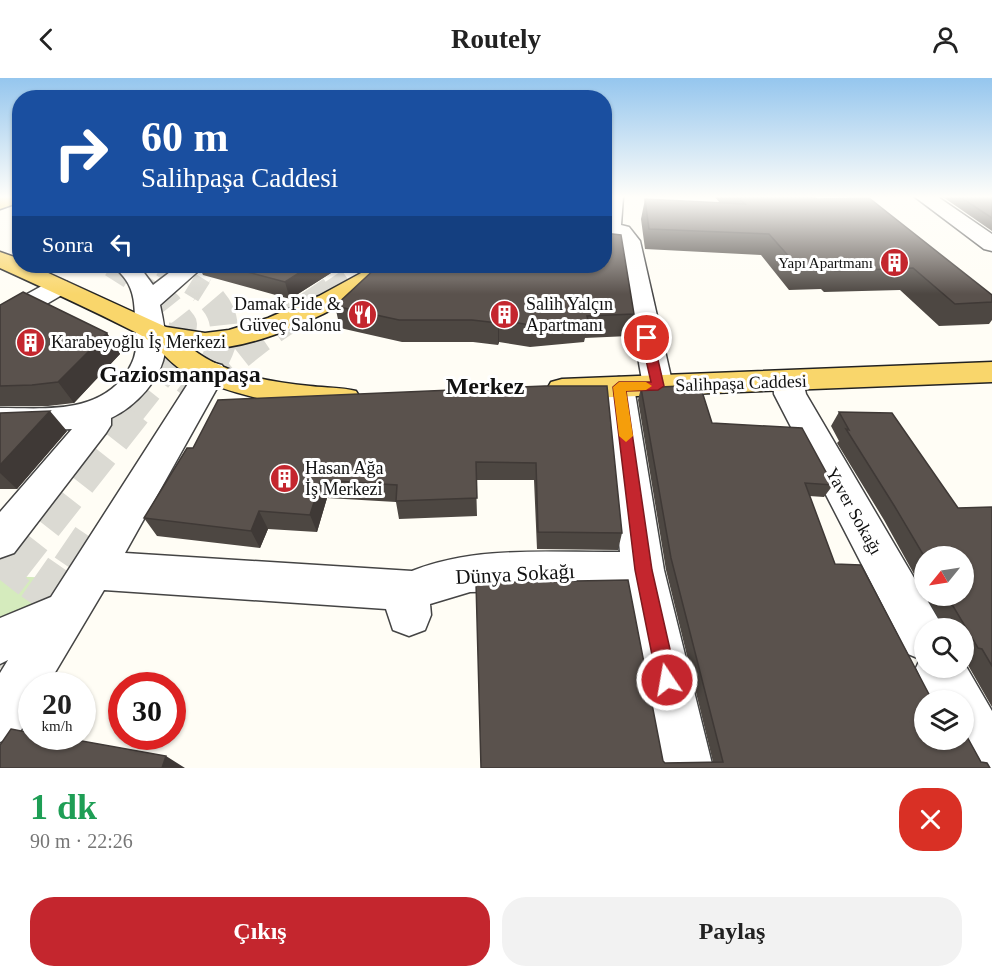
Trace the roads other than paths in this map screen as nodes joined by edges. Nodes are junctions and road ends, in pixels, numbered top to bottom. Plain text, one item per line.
1 (613, 229) edge
2 (971, 229) edge
3 (992, 244) edge
4 (29, 273) edge
5 (134, 273) tunnel mouth
6 (187, 273) edge
7 (378, 273) edge
8 (58, 287) junction
9 (0, 320) edge
10 (152, 321) junction
11 (211, 372) junction
12 (992, 372) edge
13 (788, 381) junction
14 (639, 386) junction
15 (532, 391) edge
16 (375, 398) edge
17 (95, 414) junction
18 (0, 420) edge
19 (0, 541) tunnel mouth
20 (93, 570) junction
21 (643, 570) junction
22 (64, 613) junction
23 (914, 621) edge
24 (0, 641) edge
25 (0, 717) edge
26 (974, 730) edge
27 (992, 762) edge
28 (686, 768) edge

1 - 14 street
2 - 3 street
4 - 8 main road
5 - 10 street
6 - 10 street
7 - 10 main road
8 - 9 street
8 - 10 main road
10 - 11 main road
10 - 17 street
11 - 16 main road
11 - 20 street
12 - 13 main road, Salihpaşa Caddesi
13 - 14 main road, Salihpaşa Caddesi
13 - 23 street, Yaver Sokağı
14 - 15 main road, Salihpaşa Caddesi
14 - 21 street
17 - 18 street
17 - 19 street
20 - 21 street, Dünya Sokağı
20 - 22 street
21 - 28 street
22 - 24 street
22 - 25 street
26 - 27 street

